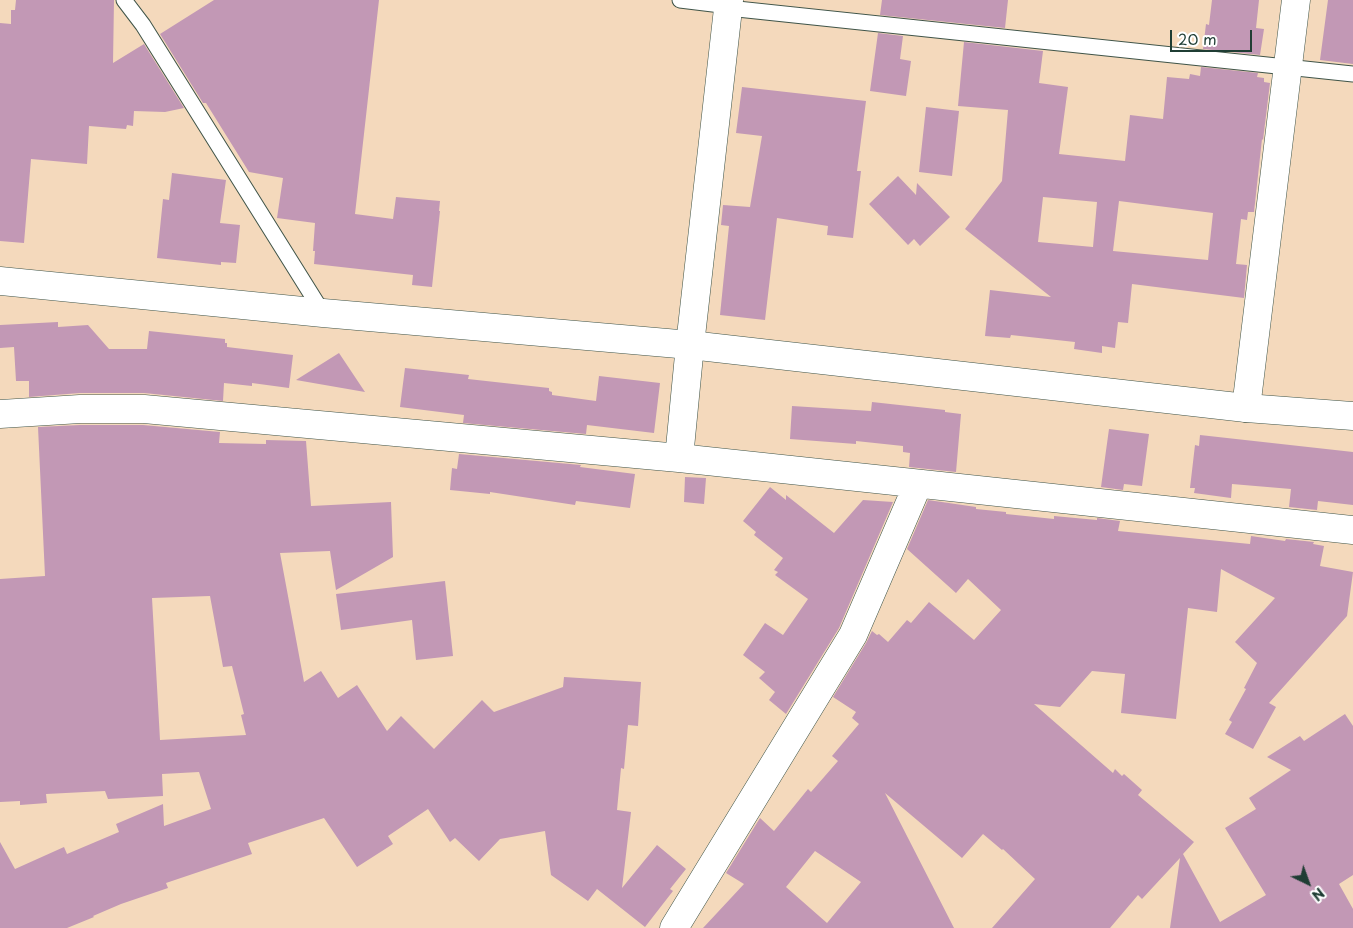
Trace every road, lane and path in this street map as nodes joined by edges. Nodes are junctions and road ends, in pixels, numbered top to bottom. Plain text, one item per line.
1 (124, 0) edge
2 (680, 0) edge
3 (1296, 0) edge
4 (728, 4) edge
5 (1288, 68) junction
6 (1353, 74) edge
7 (0, 281) edge
8 (323, 313) junction
9 (690, 345) junction
10 (1246, 408) junction
11 (0, 414) edge
12 (1353, 416) edge
13 (679, 458) junction
14 (918, 484) junction
15 (1353, 530) edge
16 (674, 928) edge

1 - 8 lane
2 - 4 lane
3 - 5 street
4 - 5 lane
4 - 9 street
5 - 6 lane
5 - 10 street
7 - 8 street
8 - 9 street
9 - 10 street
9 - 13 street
10 - 12 street
11 - 13 street
13 - 14 street
14 - 15 street
14 - 16 street

